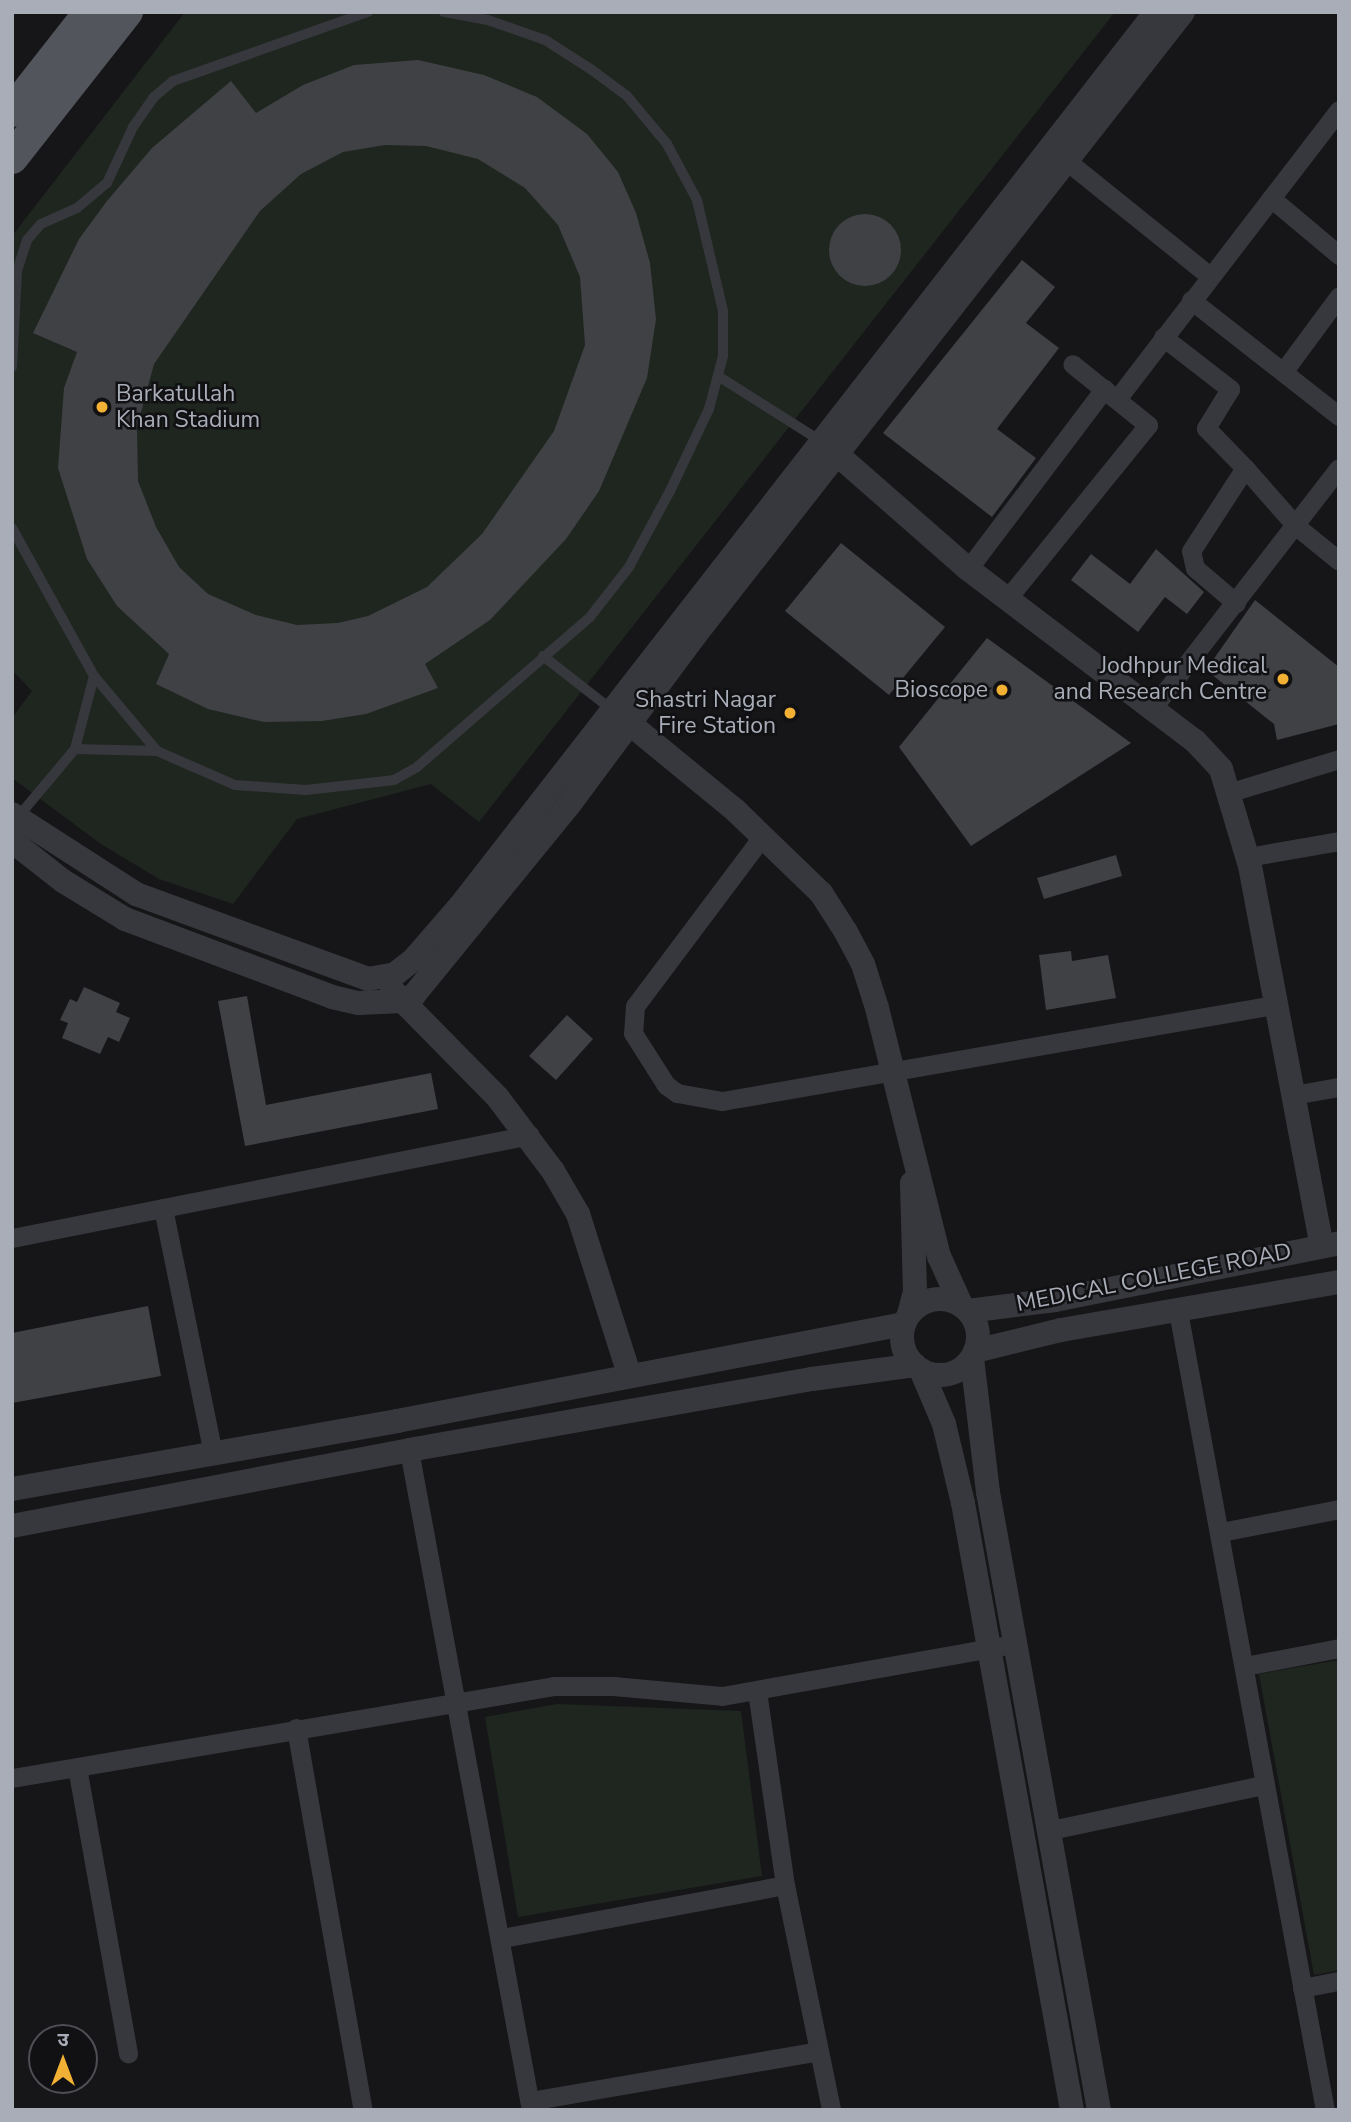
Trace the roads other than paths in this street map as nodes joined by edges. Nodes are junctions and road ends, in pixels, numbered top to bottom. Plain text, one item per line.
1 (90, 12) edge
2 (127, 12) edge
3 (368, 12) edge
4 (444, 12) edge
5 (1156, 12) edge
6 (1183, 12) edge
7 (20, 110) edge
8 (1339, 110) edge
9 (12, 158) edge
10 (1068, 162) junction
11 (1270, 198) junction
12 (1339, 255) edge
13 (1210, 276) junction
14 (1339, 296) edge
15 (1191, 300) junction
16 (1163, 337) junction
17 (1072, 364) dead end
18 (12, 367) edge
19 (1283, 372) junction
20 (718, 376) junction
21 (1111, 394) junction
22 (1339, 416) edge
23 (829, 447) junction
24 (1245, 468) junction
25 (1339, 468) edge
26 (1296, 526) junction
27 (12, 528) edge
28 (1339, 561) edge
29 (968, 569) junction
30 (1007, 599) junction
31 (1236, 603) junction
32 (543, 656) junction
33 (94, 676) junction
34 (1151, 710) junction
35 (622, 717) junction
36 (75, 749) junction
37 (158, 751) junction
38 (1339, 759) edge
39 (1231, 792) junction
40 (14, 824) edge
41 (762, 836) junction
42 (1339, 841) edge
43 (1248, 857) junction
44 (380, 977) junction
45 (403, 1001) junction
46 (1274, 1005) junction
47 (891, 1072) junction
48 (1339, 1087) edge
49 (1293, 1095) junction
50 (530, 1135) junction
51 (912, 1161) junction
52 (163, 1208) junction
53 (12, 1238) edge
54 (1331, 1245) edge
55 (1339, 1282) edge
56 (965, 1308) junction
57 (1178, 1311) junction
58 (906, 1319) junction
59 (974, 1355) junction
60 (918, 1368) junction
61 (629, 1374) junction
62 (409, 1450) junction
63 (213, 1454) junction
64 (12, 1489) edge
65 (1339, 1509) edge
66 (12, 1526) edge
67 (1221, 1532) junction
68 (1002, 1646) junction
69 (1339, 1648) edge
70 (1245, 1666) junction
71 (757, 1691) junction
72 (458, 1699) junction
73 (296, 1728) junction
74 (78, 1767) junction
75 (12, 1779) edge
76 (1264, 1785) junction
77 (1051, 1830) junction
78 (785, 1885) junction
79 (502, 1938) junction
80 (1339, 1980) edge
81 (1302, 1988) junction
82 (819, 2051) junction
83 (128, 2053) dead end
84 (531, 2106) edge
85 (363, 2110) edge
86 (831, 2110) edge
87 (1072, 2110) edge
88 (1099, 2110) edge
89 (1325, 2110) edge

1 - 7 main road
2 - 7 main road
3 - 18 lane
4 - 20 lane
5 - 23 street
6 - 10 street
7 - 9 main road
8 - 11 street
10 - 13 street
10 - 23 street
11 - 12 street
11 - 13 street
13 - 15 street
14 - 19 street
15 - 16 street
15 - 19 street
16 - 21 street
16 - 24 street
17 - 21 street
19 - 22 street
20 - 23 lane
20 - 32 lane
21 - 29 street
21 - 30 street
23 - 29 street
23 - 35 street
24 - 26 street
24 - 31 street
25 - 26 street
26 - 28 street
26 - 31 street
27 - 33 lane
29 - 30 street
30 - 34 street
31 - 34 street
32 - 35 lane
32 - 37 lane
33 - 36 lane
33 - 37 lane
34 - 39 street
35 - 41 street
35 - 44 street
35 - 45 street
36 - 37 lane
36 - 40 lane
38 - 39 street
39 - 43 street
40 - 44 street
40 - 45 street
41 - 47 street
41 - 47 street
42 - 43 street
43 - 46 street
44 - 45 street
45 - 50 street
46 - 47 street
46 - 49 street
47 - 51 street
48 - 49 street
49 - 54 street
50 - 52 street
50 - 61 street
51 - 56 street
51 - 58 street
52 - 53 street
52 - 63 street
54 - 56 street, MEDICAL COLLEGE ROAD
55 - 57 street, MEDICAL COLLEGE ROAD
56 - 58 street
56 - 59 street
57 - 59 street, MEDICAL COLLEGE ROAD
57 - 67 street
58 - 60 street
58 - 61 street
59 - 60 street
59 - 68 street
60 - 62 street
60 - 68 street
61 - 63 street
62 - 66 street
62 - 72 street
63 - 64 street
65 - 67 street
67 - 70 street
68 - 71 street
68 - 77 street
68 - 87 street
69 - 70 street
70 - 76 street
71 - 72 street
71 - 78 street
72 - 73 street
72 - 79 street
73 - 74 street
73 - 85 street
74 - 75 street
74 - 83 street
76 - 77 street
76 - 81 street
77 - 88 street
78 - 79 street
78 - 82 street
79 - 84 street
80 - 81 street
81 - 89 street
82 - 84 street
82 - 86 street

